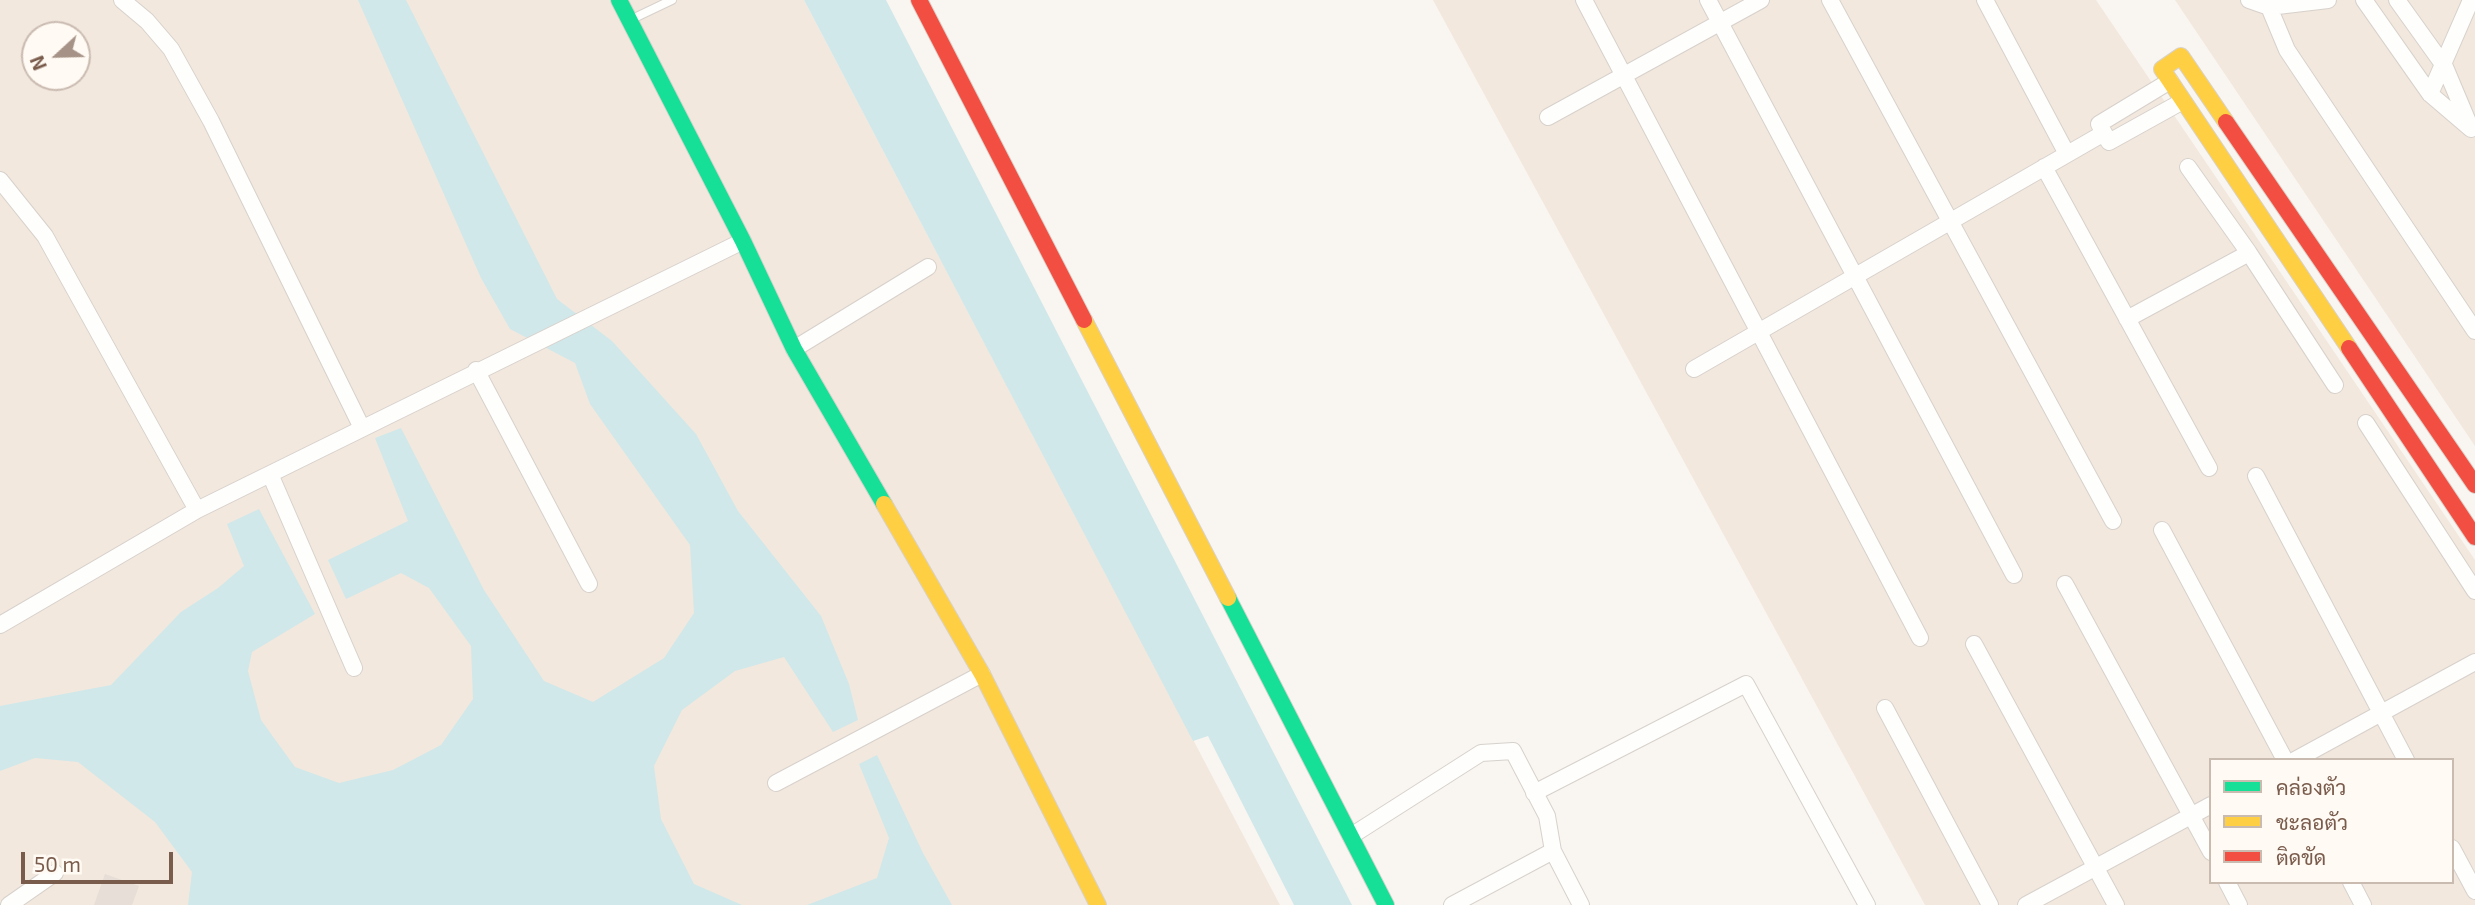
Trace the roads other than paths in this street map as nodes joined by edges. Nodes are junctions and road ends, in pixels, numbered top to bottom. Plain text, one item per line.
1 (122, 0) edge
2 (619, 0) edge
3 (672, 0) edge
4 (919, 0) edge
5 (1584, 0) edge
6 (1708, 0) edge
7 (1761, 0) edge
8 (1830, 0) edge
9 (1985, 0) edge
10 (2249, 0) edge
11 (2328, 0) edge
12 (2364, 0) edge
13 (2397, 0) edge
14 (2471, 0) edge
15 (2269, 7) junction
16 (629, 20) junction
17 (1720, 22) junction
18 (2445, 67) junction
19 (1624, 74) junction
20 (2170, 81) junction
21 (2430, 94) junction
22 (2183, 101) junction
23 (1548, 117) dead end
24 (2473, 132) edge
25 (2104, 133) junction
26 (2067, 154) junction
27 (2044, 167) junction
28 (2188, 167) dead end
29 (0, 180) edge
30 (1952, 220) junction
31 (743, 241) junction
32 (2249, 253) junction
33 (928, 267) dead end
34 (1856, 276) junction
35 (2127, 319) junction
36 (2475, 331) edge
37 (1759, 332) junction
38 (794, 349) junction
39 (1694, 369) dead end
40 (476, 370) junction
41 (2334, 385) dead end
42 (2366, 423) dead end
43 (362, 428) junction
44 (2209, 468) dead end
45 (270, 474) junction
46 (2256, 476) dead end
47 (2475, 485) edge
48 (197, 510) junction
49 (2113, 521) dead end
50 (2162, 530) dead end
51 (2475, 537) edge
52 (2014, 575) dead end
53 (589, 584) dead end
54 (2066, 584) dead end
55 (2475, 591) edge
56 (0, 605) edge
57 (4, 623) edge
58 (1920, 638) dead end
59 (1974, 645) dead end
60 (2475, 662) edge
61 (354, 667) dead end
62 (982, 674) junction
63 (1885, 708) dead end
64 (2381, 713) junction
65 (2284, 758) edge
66 (2299, 758) edge
67 (2405, 758) edge
68 (776, 783) dead end
69 (1534, 793) junction
70 (2209, 806) edge
71 (2191, 816) junction
72 (1351, 836) junction
73 (2209, 848) edge
74 (1553, 851) junction
75 (2454, 852) edge
76 (2095, 868) junction
77 (55, 873) dead end
78 (2228, 884) edge
79 (2352, 884) edge
80 (2475, 891) edge
81 (1463, 903) edge
82 (9, 905) edge
83 (1098, 905) edge
84 (1386, 905) edge
85 (1581, 905) edge
86 (1867, 905) edge
87 (1990, 905) edge
88 (2026, 905) edge
89 (2116, 905) edge
90 (2239, 905) edge
91 (2363, 905) edge

1 - 43 street
2 - 16 street
3 - 16 lane
4 - 72 street
5 - 19 street
6 - 17 street
7 - 17 street
8 - 30 street
9 - 26 street
10 - 15 street
11 - 15 street
12 - 21 street
13 - 18 street
14 - 18 street
15 - 36 street
16 - 31 street
17 - 19 street
17 - 34 street
18 - 21 street
18 - 24 street
19 - 23 street
19 - 37 street
20 - 22 street
20 - 25 street
20 - 47 street
21 - 24 street
22 - 25 street
22 - 51 street
25 - 26 street
26 - 27 street
27 - 30 street
27 - 35 street
28 - 32 street
29 - 48 street
30 - 34 street
30 - 49 street
31 - 38 street
31 - 40 street
32 - 35 street
32 - 41 street
33 - 38 street
34 - 37 street
34 - 52 street
35 - 44 street
37 - 39 street
37 - 58 street
38 - 62 street
40 - 43 street
40 - 53 street
42 - 55 street
43 - 45 street
45 - 48 street
45 - 61 street
46 - 64 street
48 - 57 street
50 - 65 street
54 - 71 street
56 - 57 street
59 - 76 street
60 - 64 street
62 - 68 street
62 - 83 street
63 - 87 street
64 - 66 street
64 - 67 street
69 - 72 street
69 - 74 street
69 - 86 street
70 - 71 street
71 - 73 street
71 - 76 street
72 - 84 street
74 - 81 street
74 - 85 street
75 - 80 street
76 - 88 street
76 - 89 street
77 - 82 street
78 - 90 street
79 - 91 street

